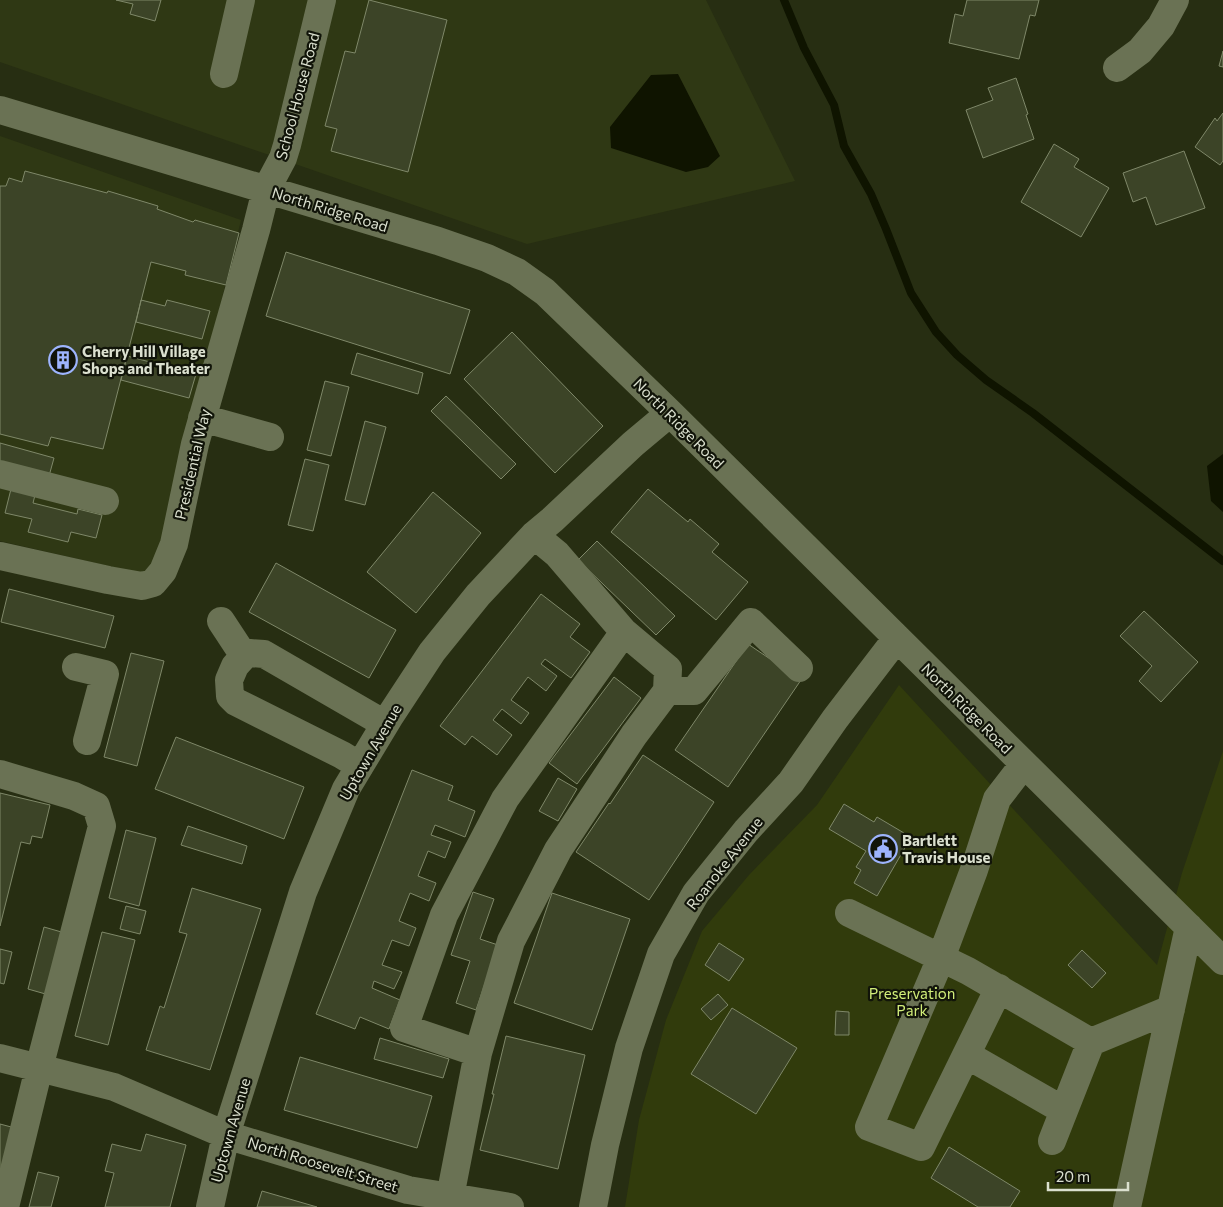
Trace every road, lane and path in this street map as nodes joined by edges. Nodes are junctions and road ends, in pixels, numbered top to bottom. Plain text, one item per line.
1 (241, 0) edge
2 (322, 0) edge
3 (1175, 0) edge
4 (1117, 68) dead end
5 (224, 74) dead end
6 (0, 110) edge
7 (266, 190) junction
8 (670, 413) junction
9 (202, 418) junction
10 (270, 437) dead end
11 (0, 474) edge
12 (105, 501) dead end
13 (534, 535) junction
14 (0, 556) edge
15 (221, 621) dead end
16 (624, 632) junction
17 (897, 638) junction
18 (244, 656) junction
19 (76, 667) dead end
20 (799, 668) dead end
21 (667, 692) junction
22 (385, 724) junction
23 (87, 741) dead end
24 (1024, 764) junction
25 (360, 766) junction
26 (0, 774) edge
27 (849, 913) dead end
28 (1189, 928) junction
29 (941, 958) junction
30 (1223, 961) edge
31 (999, 988) junction
32 (1171, 1009) junction
33 (1091, 1042) junction
34 (478, 1053) junction
35 (966, 1055) junction
36 (0, 1058) edge
37 (39, 1068) junction
38 (1063, 1110) junction
39 (226, 1135) junction
40 (1052, 1142) dead end
41 (450, 1197) junction
42 (5, 1207) edge
43 (210, 1207) edge
44 (510, 1207) edge
45 (594, 1207) edge
46 (1127, 1207) edge

1 - 5 street
2 - 7 street, School House Road
3 - 4 street
6 - 7 street, North Ridge Road
7 - 8 street, North Ridge Road
7 - 9 street, Presidential Way
8 - 13 street, Uptown Avenue
8 - 17 street, North Ridge Road
9 - 10 street
9 - 14 street, Presidential Way
11 - 12 street
13 - 16 street
13 - 22 street, Uptown Avenue
15 - 18 street
16 - 21 street
16 - 34 street
17 - 24 street, North Ridge Road
17 - 45 street, Roanoke Avenue
18 - 22 street
18 - 25 street
19 - 23 street
20 - 21 street
21 - 34 street
22 - 25 street, Uptown Avenue
24 - 28 street, North Ridge Road
24 - 29 street
25 - 39 street, Uptown Avenue
26 - 37 street
27 - 29 street
28 - 30 street, North Ridge Road
28 - 32 street
29 - 31 street
29 - 35 street
31 - 33 street
31 - 35 street
32 - 33 street
32 - 46 street
33 - 38 street
34 - 41 street
35 - 38 street
36 - 37 street, North Roosevelt Street
37 - 39 street, North Roosevelt Street
37 - 42 street
38 - 40 street
39 - 41 street, North Roosevelt Street
39 - 43 street, Uptown Avenue
41 - 44 street, North Roosevelt Street

